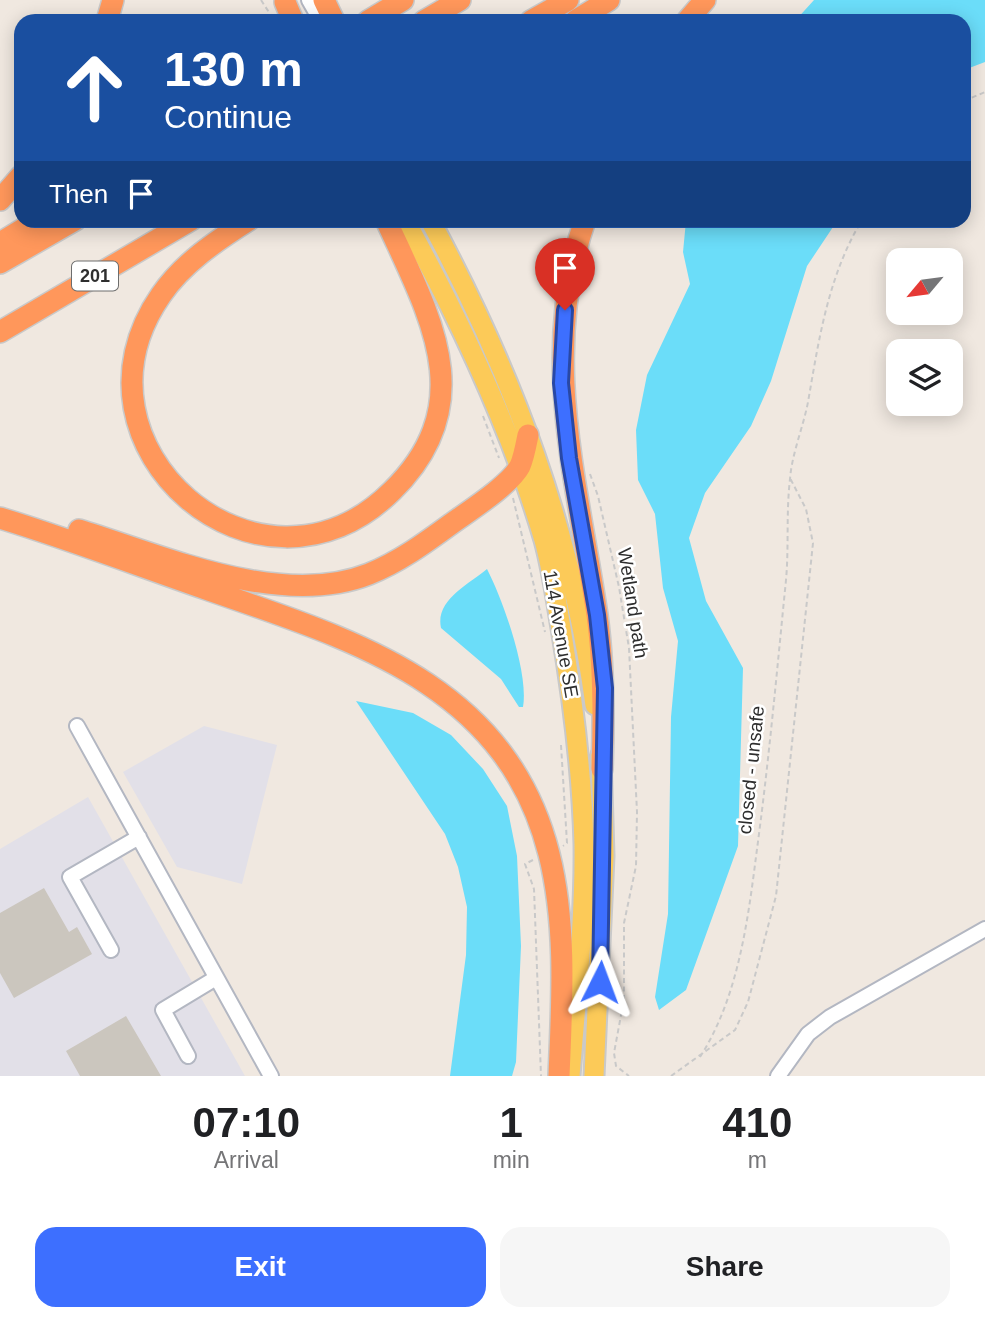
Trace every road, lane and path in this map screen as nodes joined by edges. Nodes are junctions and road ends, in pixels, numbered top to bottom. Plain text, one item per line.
1 (402, 0) edge
2 (460, 0) edge
3 (568, 0) edge
4 (610, 0) edge
5 (705, 0) edge
6 (380, 14) edge
7 (436, 14) edge
8 (543, 14) edge
9 (587, 14) edge
10 (693, 14) edge
11 (14, 184) edge
12 (0, 200) edge
13 (25, 228) edge
14 (61, 228) edge
15 (177, 228) edge
16 (238, 228) edge
17 (390, 228) edge
18 (409, 228) edge
19 (434, 228) edge
20 (583, 228) edge
21 (858, 228) edge
22 (0, 243) edge
23 (0, 263) edge
24 (0, 332) edge
25 (528, 435) junction
26 (520, 467) junction
27 (588, 471) dead end
28 (790, 477) junction
29 (511, 493) dead end
30 (0, 507) edge
31 (0, 518) edge
32 (546, 635) dead end
33 (76, 726) dead end
34 (561, 738) dead end
35 (602, 769) junction
36 (139, 837) junction
37 (558, 852) dead end
38 (538, 859) dead end
39 (985, 929) edge
40 (111, 950) dead end
41 (216, 978) junction
42 (188, 1056) dead end
43 (700, 1057) junction
44 (271, 1076) edge
45 (541, 1076) edge
46 (559, 1076) edge
47 (570, 1076) edge
48 (594, 1076) edge
49 (629, 1076) edge
50 (671, 1076) edge
51 (778, 1076) edge

1 - 6 highway
2 - 7 highway
3 - 8 highway
4 - 9 highway
5 - 10 highway
11 - 12 highway
13 - 22 highway
14 - 23 highway
15 - 24 highway, 201
16 - 17 highway
18 - 26 main road, 114 Avenue SE
19 - 25 main road, 114 Avenue SE
20 - 35 highway
21 - 28 path
25 - 26 highway
25 - 35 main road, 114 Avenue SE
26 - 30 highway
26 - 47 main road, 114 Avenue SE
27 - 49 path, Wetland path
28 - 43 path, closed - unsafe
28 - 43 path
29 - 32 path
31 - 46 highway
33 - 36 street
34 - 37 path
35 - 48 main road, 114 Avenue SE
36 - 40 street
36 - 41 street
38 - 45 path
39 - 51 street
41 - 42 street
41 - 44 street
43 - 50 path

